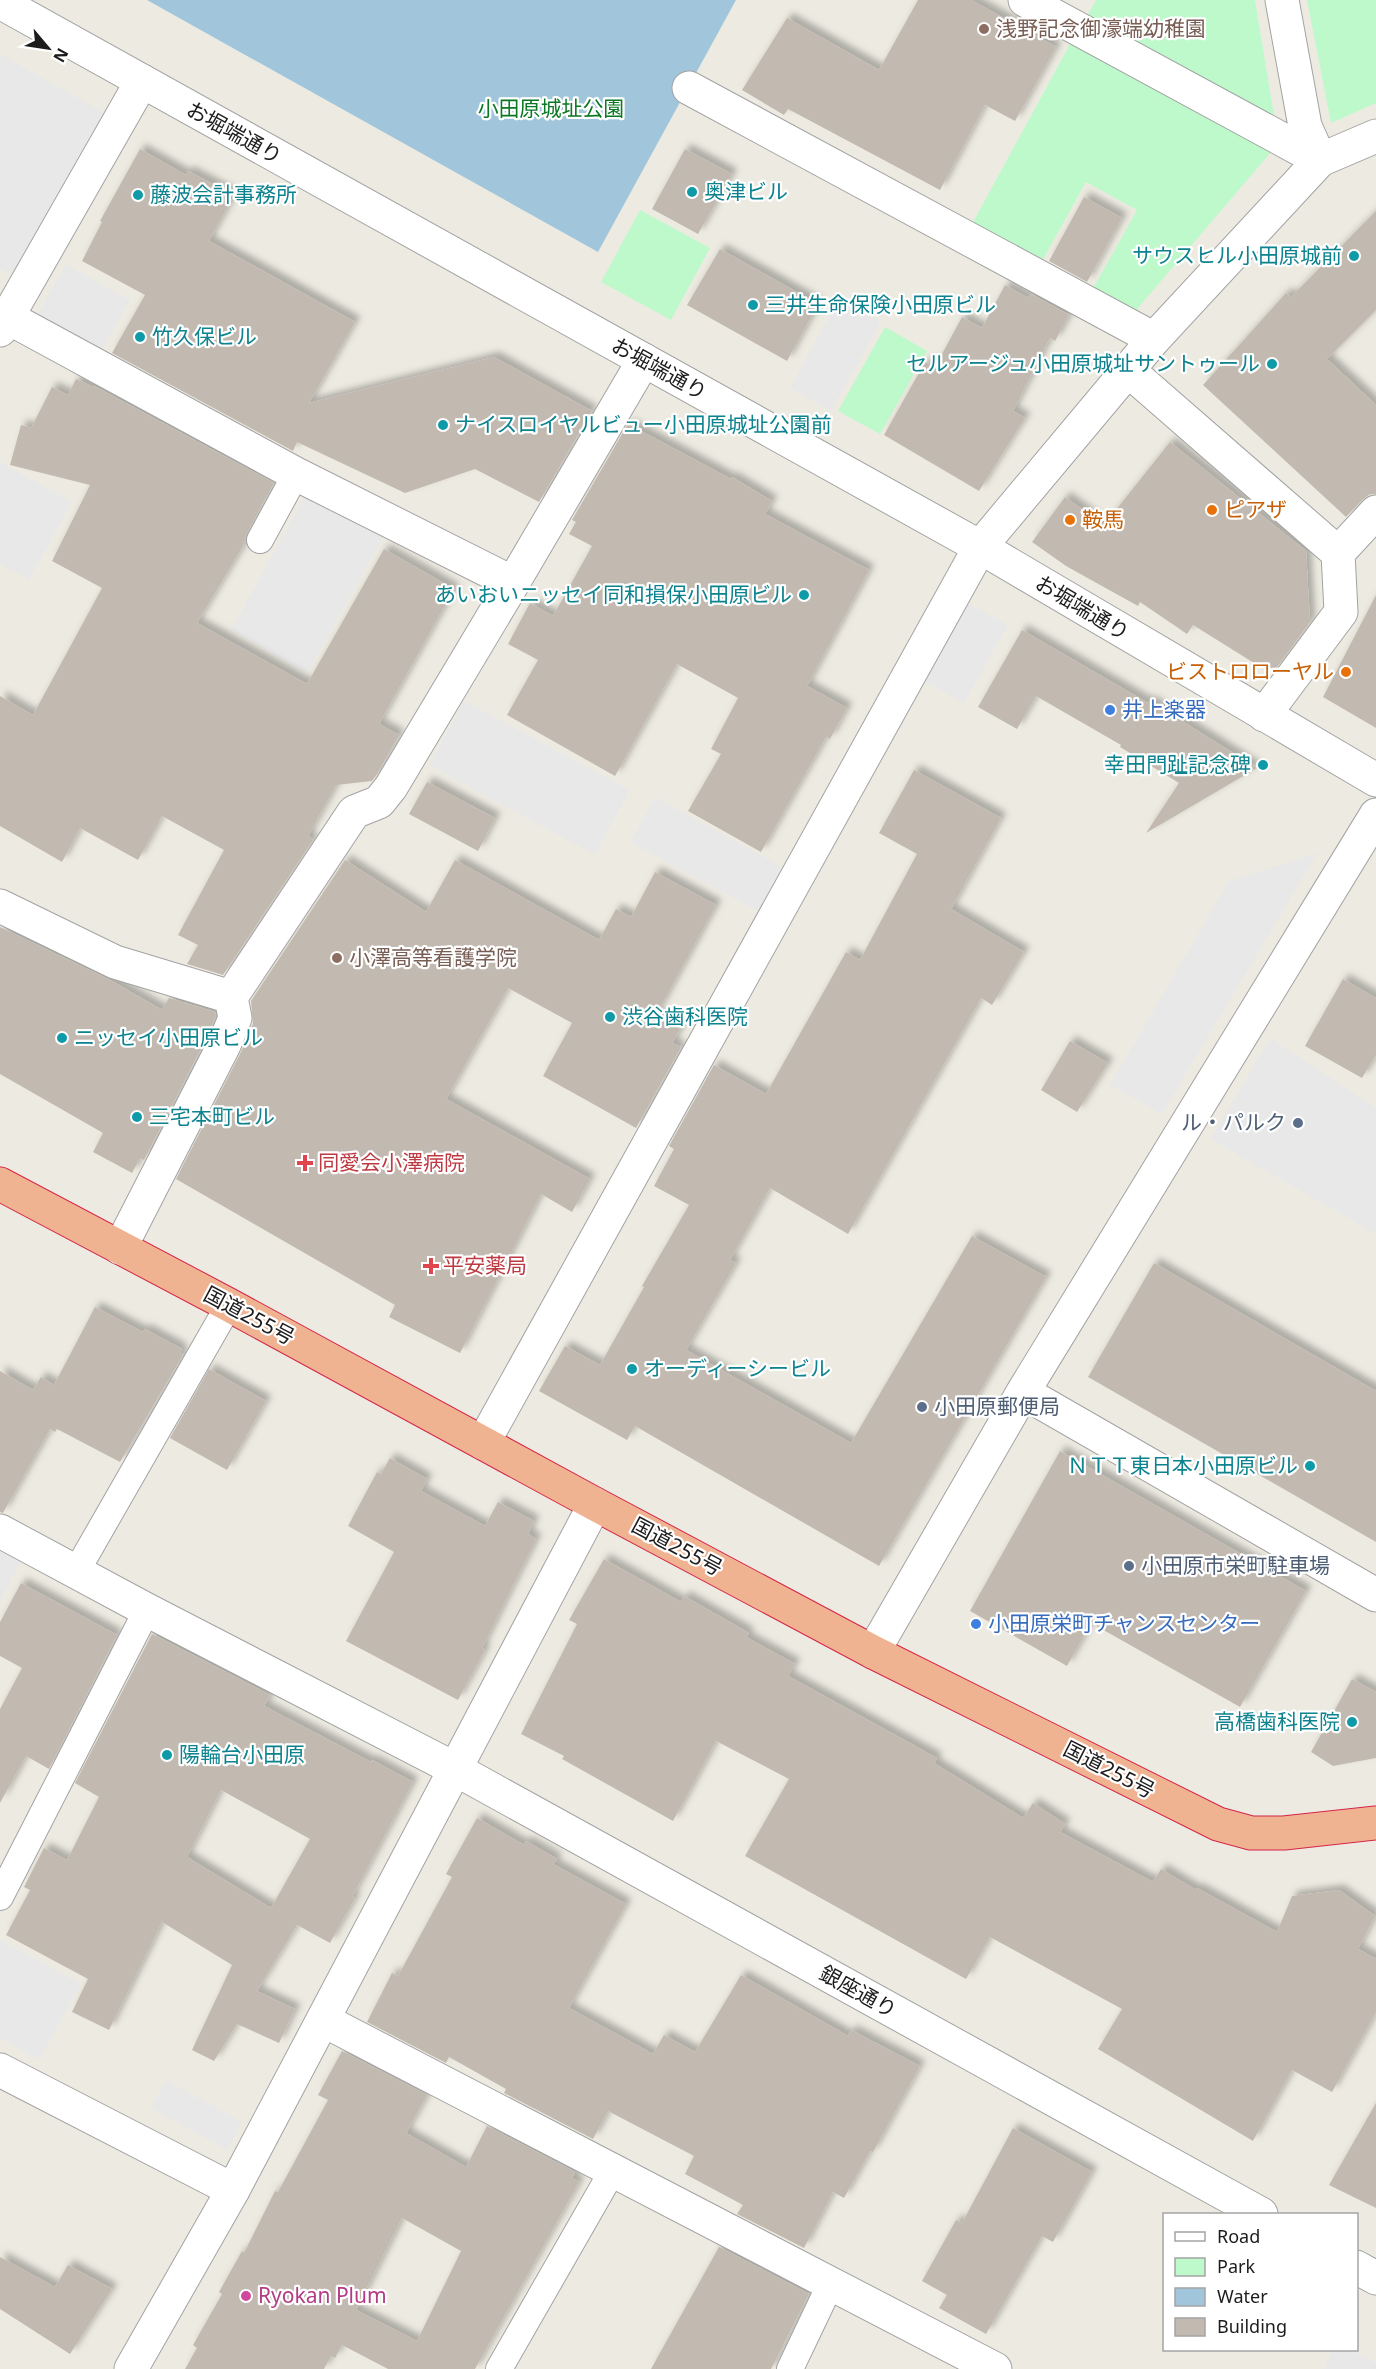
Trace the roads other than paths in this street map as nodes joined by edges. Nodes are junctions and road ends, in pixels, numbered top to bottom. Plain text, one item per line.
1 (1025, 0) edge
2 (1282, 0) edge
3 (0, 2) edge
4 (142, 81) junction
5 (689, 88) dead end
6 (1376, 136) edge
7 (1320, 160) junction
8 (4, 323) edge
9 (1154, 339) junction
10 (644, 360) junction
11 (1129, 371) junction
12 (296, 474) junction
13 (1376, 512) edge
14 (260, 540) dead end
15 (980, 547) junction
16 (1338, 553) junction
17 (513, 583) junction
18 (1263, 715) junction
19 (1376, 780) edge
20 (1376, 815) edge
21 (0, 906) edge
22 (231, 997) junction
23 (0, 1184) edge
24 (120, 1248) junction
25 (229, 1305) junction
26 (1023, 1392) junction
27 (483, 1443) junction
28 (595, 1504) junction
29 (0, 1531) edge
30 (76, 1572) junction
31 (1376, 1595) edge
32 (147, 1610) junction
33 (873, 1652) junction
34 (455, 1769) junction
35 (1376, 1823) edge
36 (0, 1897) edge
37 (323, 2020) junction
38 (0, 2070) edge
39 (613, 2170) junction
40 (233, 2190) junction
41 (1259, 2213) edge
42 (1358, 2268) edge
43 (1376, 2278) edge
44 (831, 2283) junction
45 (131, 2369) edge
46 (499, 2369) edge
47 (790, 2369) edge
48 (995, 2369) edge

1 - 7 street
2 - 7 street
3 - 4 street, お堀端通り
4 - 8 street
4 - 10 street, お堀端通り
5 - 9 street
6 - 7 street
7 - 9 street
8 - 12 street
9 - 11 street
10 - 15 street, お堀端通り
10 - 17 street
11 - 15 street
11 - 16 street
12 - 14 lane
12 - 17 street
13 - 16 street
15 - 18 street, お堀端通り
15 - 27 street
16 - 18 street
17 - 22 street
18 - 19 street, お堀端通り
20 - 26 street
21 - 22 street
22 - 24 street
23 - 24 highway, 国道255号
24 - 25 highway, 国道255号
25 - 27 highway, 国道255号
25 - 30 lane
26 - 31 street
26 - 33 street
27 - 28 highway, 国道255号
28 - 33 highway, 国道255号
28 - 34 street
29 - 30 street, 銀座通り
30 - 32 street, 銀座通り
32 - 34 street, 銀座通り
32 - 36 lane
33 - 35 highway, 国道255号
34 - 37 street
34 - 41 street, 銀座通り
37 - 39 street
37 - 40 street
38 - 40 street
39 - 44 street
39 - 46 lane
40 - 45 street
42 - 43 street
44 - 47 lane
44 - 48 street

